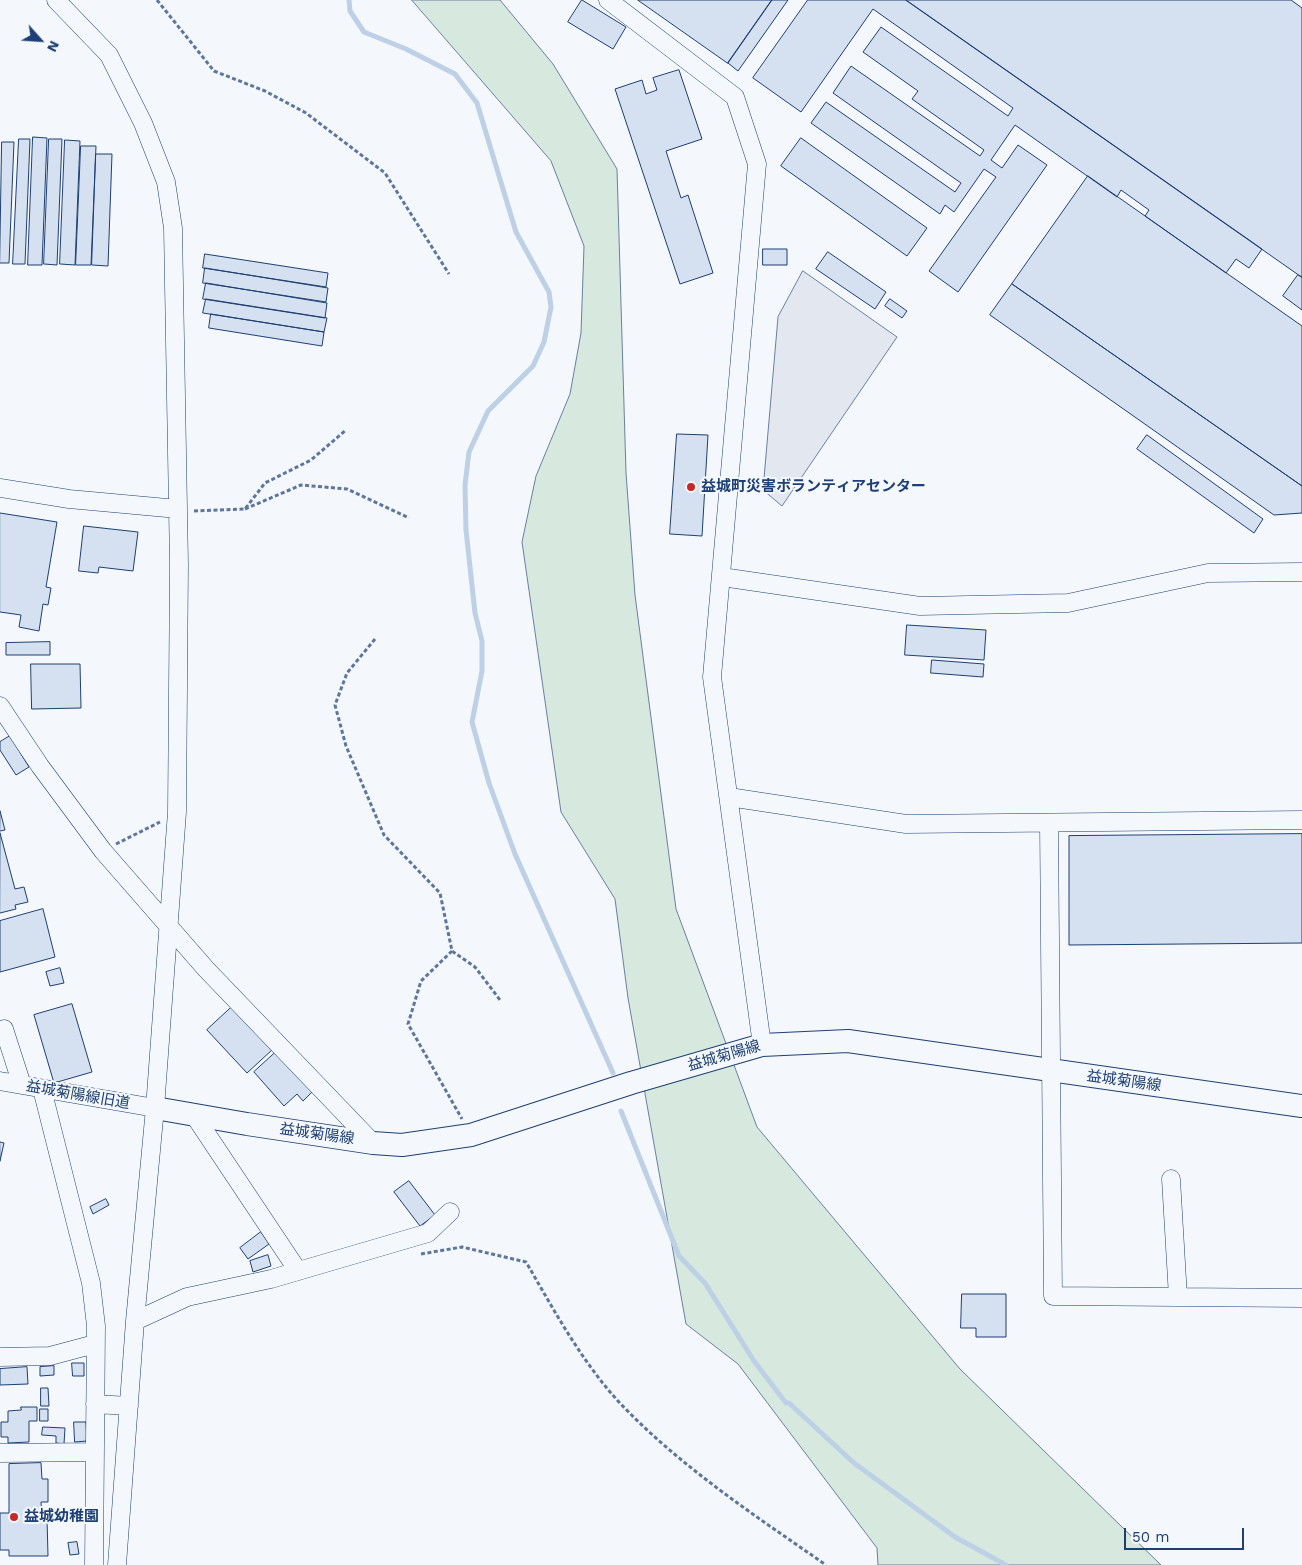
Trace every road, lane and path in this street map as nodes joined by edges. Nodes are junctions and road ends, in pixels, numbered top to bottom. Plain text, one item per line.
1 (56, 0) edge
2 (157, 0) edge
3 (608, 0) edge
4 (449, 274) dead end
5 (346, 430) dead end
6 (0, 488) edge
7 (245, 509) junction
8 (178, 510) junction
9 (409, 518) dead end
10 (1302, 572) edge
11 (722, 577) junction
12 (375, 639) dead end
13 (0, 706) edge
14 (729, 797) junction
15 (177, 812) junction
16 (1302, 820) edge
17 (1049, 823) junction
18 (102, 851) junction
19 (170, 928) junction
20 (452, 951) junction
21 (500, 1000) dead end
22 (4, 1029) dead end
23 (762, 1045) junction
24 (1051, 1070) junction
25 (0, 1082) edge
26 (22, 1085) junction
27 (42, 1089) junction
28 (1302, 1106) edge
29 (155, 1108) junction
30 (194, 1115) junction
31 (471, 1135) junction
32 (373, 1142) junction
33 (1171, 1179) dead end
34 (450, 1212) dead end
35 (414, 1255) dead end
36 (298, 1271) junction
37 (1178, 1296) junction
38 (1302, 1298) edge
39 (134, 1321) junction
40 (95, 1344) junction
41 (0, 1357) edge
42 (96, 1404) junction
43 (129, 1406) junction
44 (94, 1452) junction
45 (0, 1453) edge
46 (94, 1565) edge
47 (117, 1565) edge
48 (826, 1565) edge

1 - 8 street
2 - 4 path
3 - 11 street
5 - 7 path
6 - 8 street
7 - 8 path
7 - 9 path
8 - 15 street
10 - 11 street
11 - 14 street
12 - 20 path
13 - 18 street
14 - 17 street
14 - 23 street
15 - 18 path
15 - 19 street
16 - 17 street
17 - 24 street
18 - 19 street
19 - 29 street
19 - 32 street
20 - 21 path
20 - 31 path
22 - 26 street
23 - 24 main road, 益城菊陽線
23 - 31 main road, 益城菊陽線
24 - 28 main road, 益城菊陽線
24 - 37 street
25 - 26 street, 益城菊陽線旧道
26 - 27 street, 益城菊陽線旧道
27 - 29 street, 益城菊陽線旧道
27 - 40 street
29 - 30 main road, 益城菊陽線
29 - 39 street
30 - 32 main road, 益城菊陽線
30 - 36 street
31 - 32 main road, 益城菊陽線
33 - 37 street
34 - 36 street
35 - 48 path
36 - 39 street
37 - 38 street
39 - 43 street
40 - 41 street
40 - 42 street
42 - 43 street
42 - 44 street
43 - 47 street
44 - 45 street
44 - 46 street

